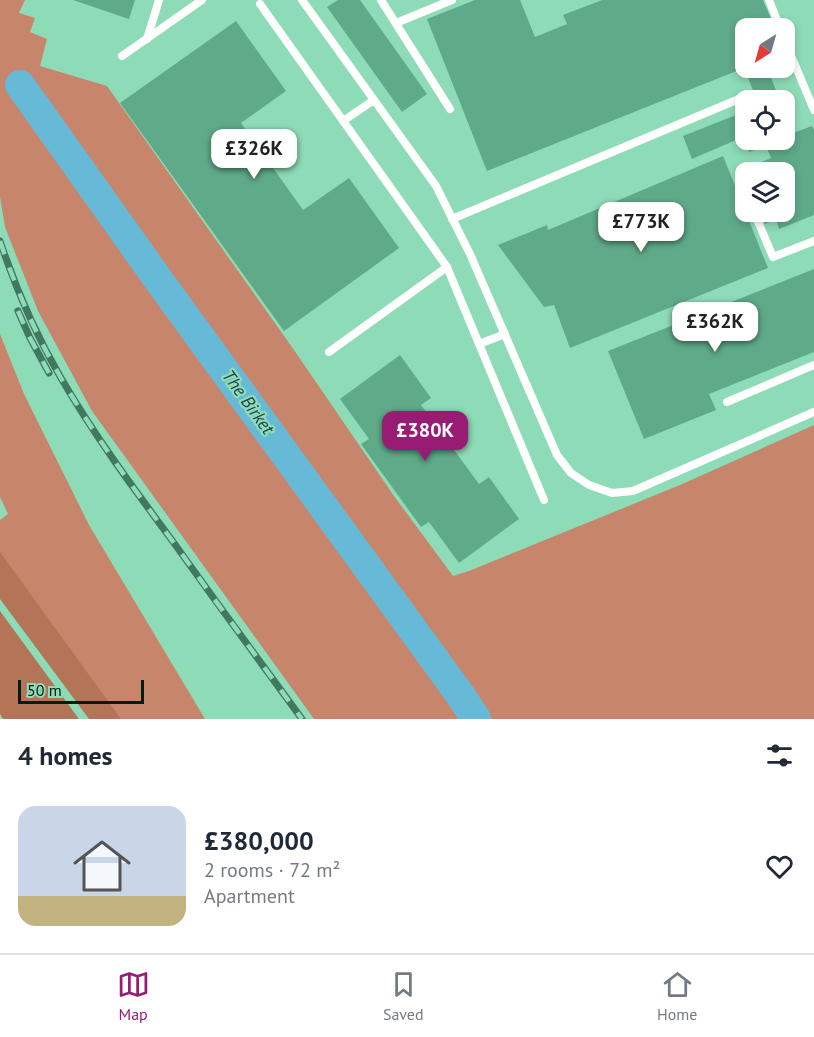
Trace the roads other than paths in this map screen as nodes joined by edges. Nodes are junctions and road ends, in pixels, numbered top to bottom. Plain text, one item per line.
1 (159, 0) edge
2 (202, 0) edge
3 (302, 0) edge
4 (381, 0) edge
5 (452, 0) edge
6 (768, 0) edge
7 (260, 4) dead end
8 (776, 18) edge
9 (396, 24) junction
10 (147, 39) junction
11 (122, 56) dead end
12 (795, 65) edge
13 (374, 100) junction
14 (735, 101) edge
15 (450, 109) dead end
16 (814, 110) edge
17 (343, 121) junction
18 (452, 219) junction
19 (758, 222) edge
20 (814, 241) edge
21 (447, 267) junction
22 (505, 334) junction
23 (479, 344) junction
24 (330, 352) dead end
25 (814, 365) edge
26 (727, 402) dead end
27 (814, 412) edge
28 (544, 500) dead end

1 - 10 lane
2 - 10 lane
3 - 13 lane
4 - 9 lane
5 - 9 lane
6 - 8 lane
7 - 17 lane
9 - 15 lane
10 - 11 lane
12 - 16 lane
13 - 17 lane
13 - 18 lane
14 - 18 lane
17 - 21 lane
18 - 22 lane
19 - 20 lane
21 - 23 lane
21 - 24 lane
22 - 23 lane
22 - 27 lane
23 - 28 lane
25 - 26 lane

